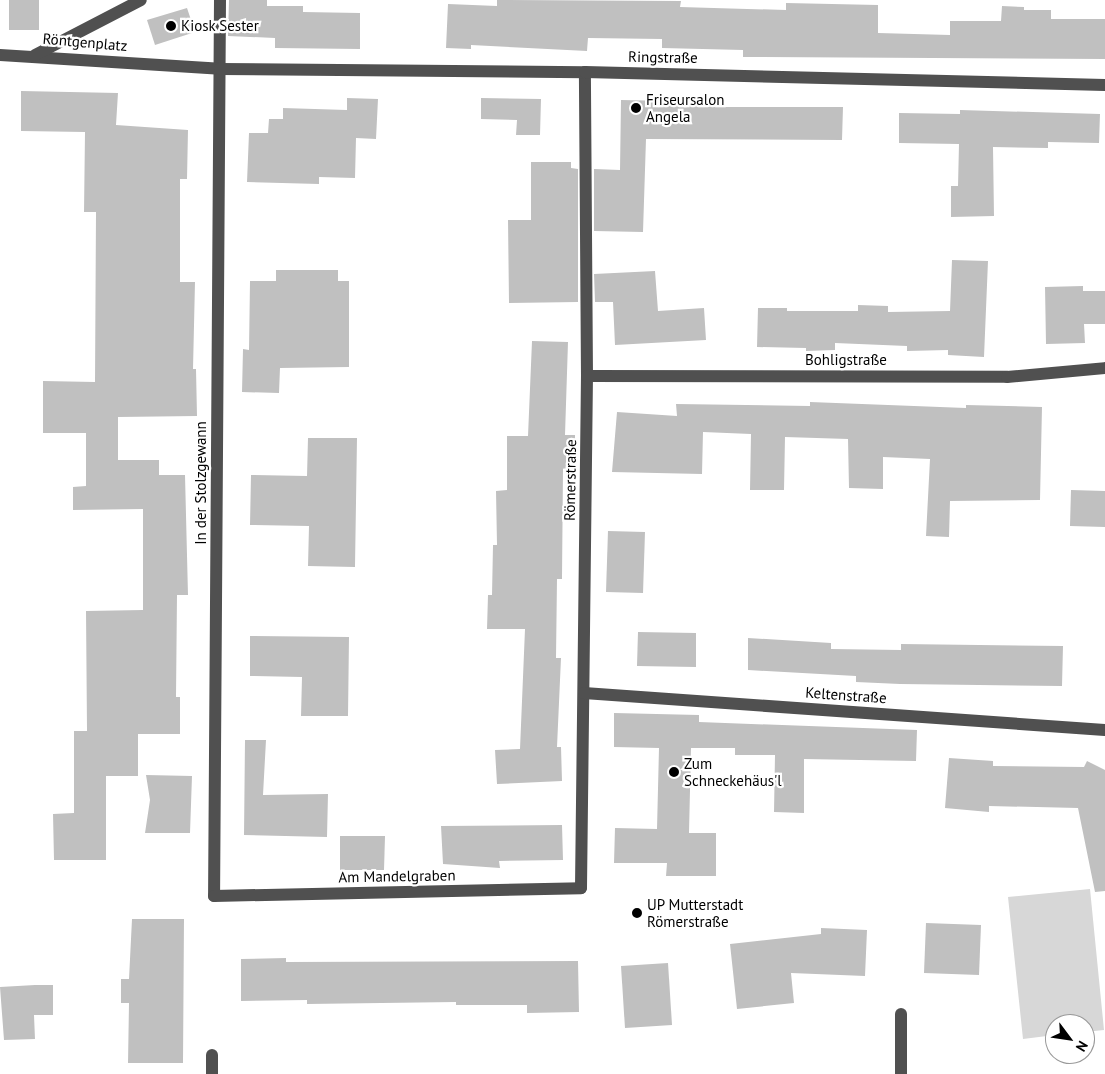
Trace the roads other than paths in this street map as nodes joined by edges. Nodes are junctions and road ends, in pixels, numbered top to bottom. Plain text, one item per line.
1 (141, 0) edge
2 (220, 0) edge
3 (0, 55) edge
4 (34, 55) junction
5 (220, 69) junction
6 (585, 72) junction
7 (1105, 85) edge
8 (1105, 368) edge
9 (587, 376) junction
10 (584, 693) junction
11 (1105, 730) edge
12 (581, 888) joint
13 (214, 896) joint
14 (901, 1014) dead end
15 (212, 1056) dead end
16 (212, 1074) edge
17 (901, 1074) edge

1 - 4 street, Röntgenplatz
2 - 5 street, In der Stolzgewann
3 - 4 street
4 - 5 street, Röntgenplatz
5 - 6 street, Ringstraße
5 - 13 street, In der Stolzgewann
6 - 7 street, Ringstraße
6 - 9 street, Römerstraße
8 - 9 street, Bohligstraße
9 - 10 street, Römerstraße
10 - 11 street, Keltenstraße
10 - 12 street, Römerstraße
12 - 13 street, Am Mandelgraben
14 - 17 street
15 - 16 street

